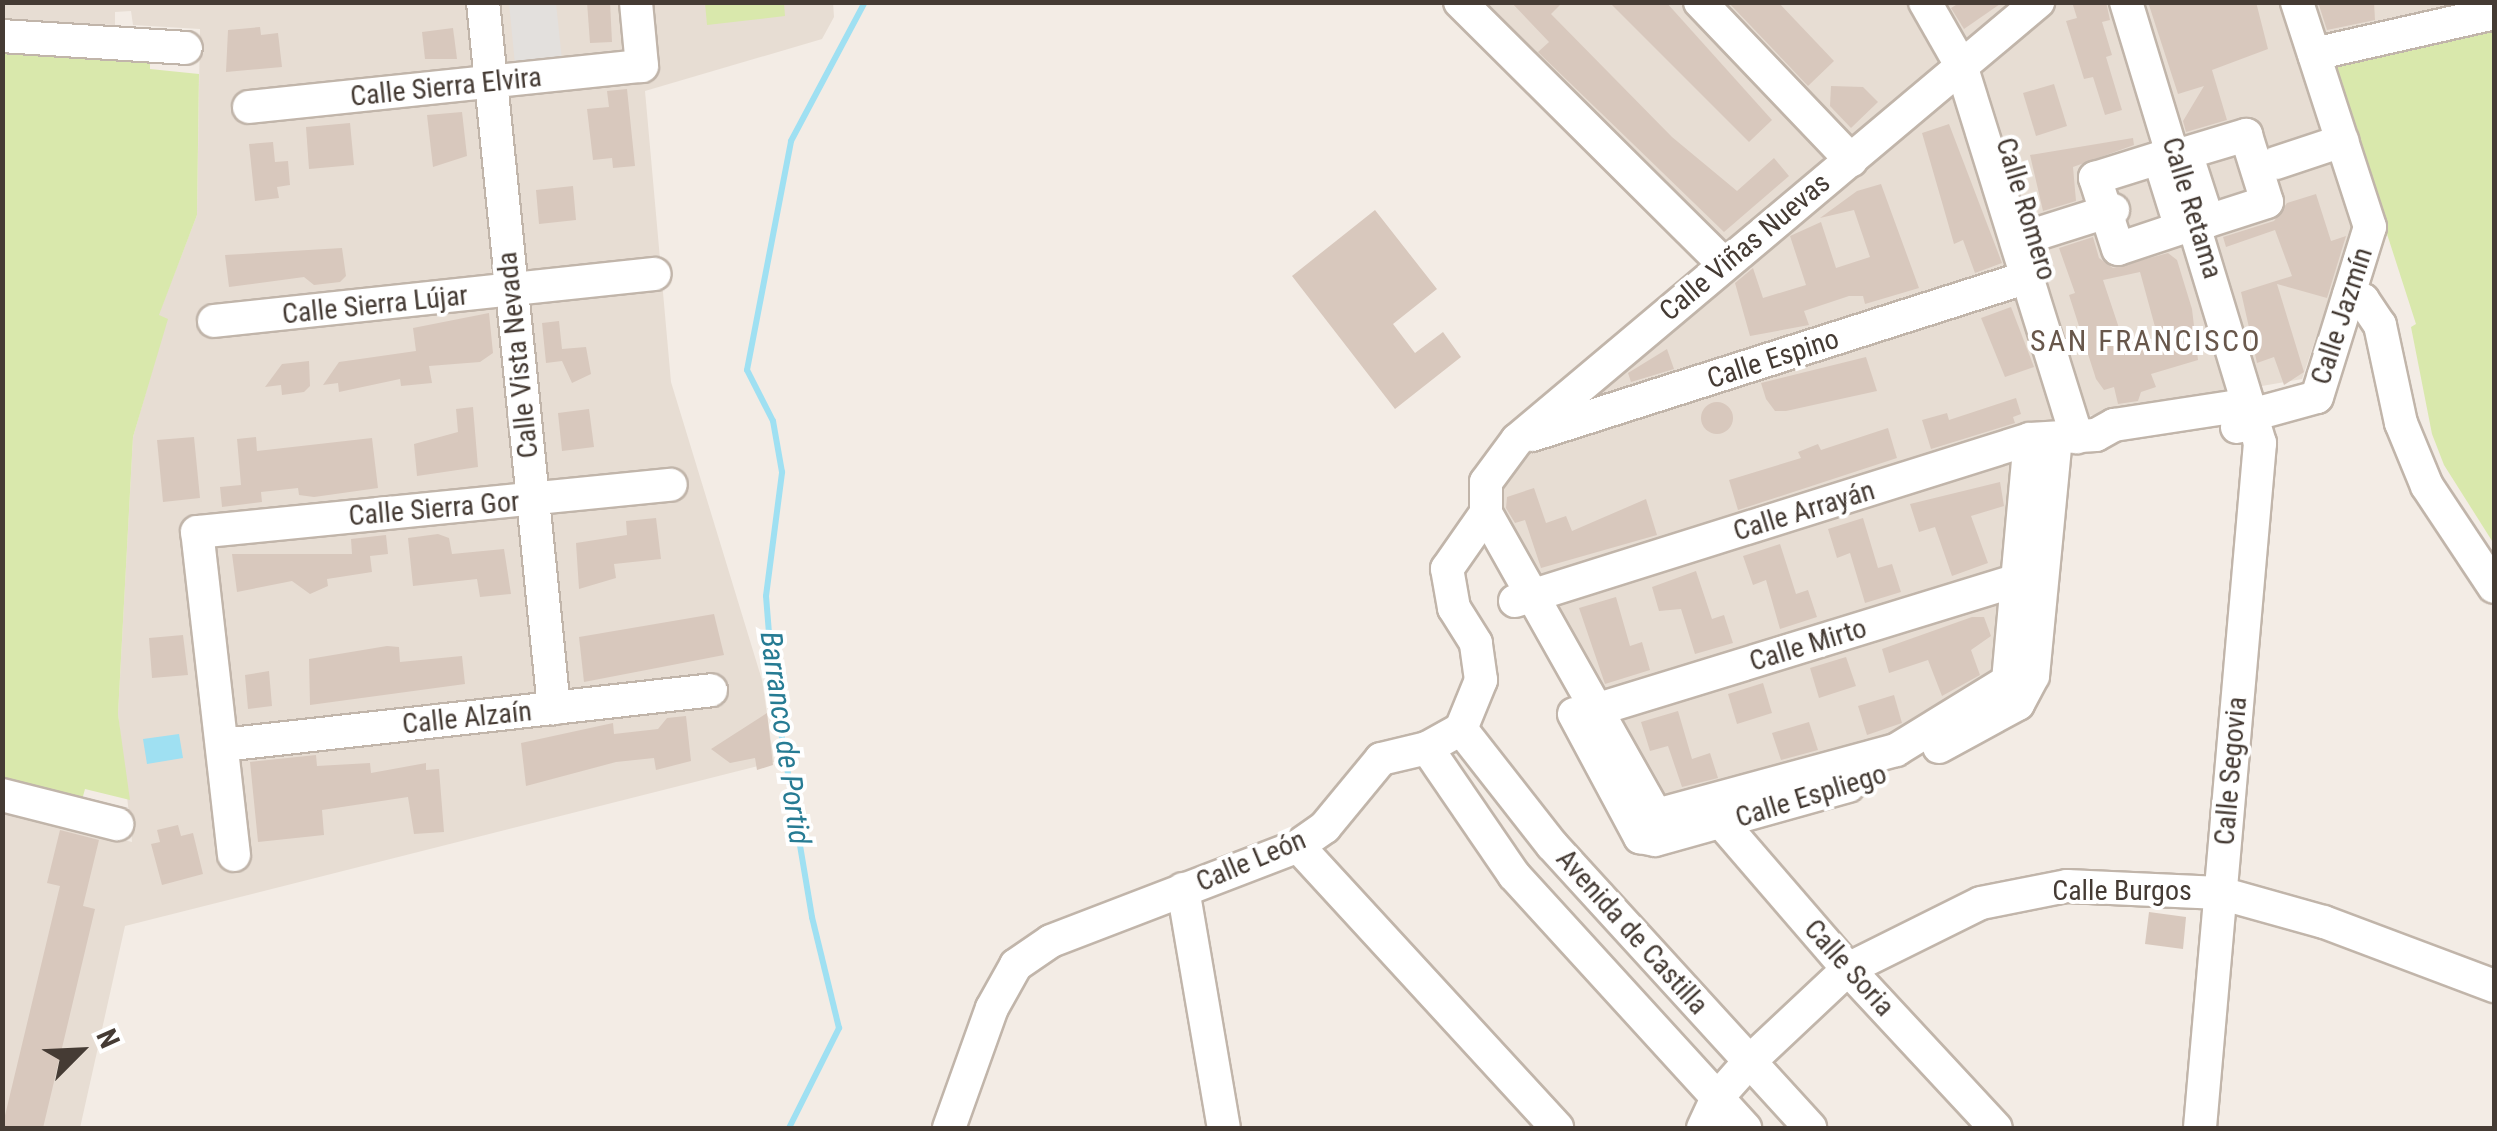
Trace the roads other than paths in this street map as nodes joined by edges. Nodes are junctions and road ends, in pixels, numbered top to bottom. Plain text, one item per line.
1 (483, 2) edge
2 (636, 2) edge
3 (1700, 2) edge
4 (1926, 2) edge
5 (2038, 2) edge
6 (2126, 2) edge
7 (2297, 2) edge
8 (1475, 6) edge
9 (2494, 14) edge
10 (2434, 17) edge
11 (2, 36) edge
12 (186, 48) dead end
13 (2314, 54) junction
14 (1969, 58) junction
15 (491, 82) junction
16 (249, 107) dead end
17 (2342, 142) junction
18 (1852, 160) junction
19 (2276, 163) dead end
20 (2109, 211) dead end
21 (2034, 235) junction
22 (1724, 263) junction
23 (655, 274) dead end
24 (2028, 278) junction
25 (512, 290) junction
26 (2348, 295) junction
27 (214, 321) dead end
28 (2255, 414) junction
29 (2065, 438) junction
30 (1517, 440) junction
31 (671, 485) dead end
32 (533, 500) junction
33 (1480, 521) junction
34 (2031, 578) junction
35 (2494, 587) edge
36 (1523, 599) junction
37 (711, 690) dead end
38 (554, 708) junction
39 (1586, 714) junction
40 (1461, 730) junction
41 (223, 745) junction
42 (1427, 748) junction
43 (2, 794) edge
44 (1717, 812) junction
45 (117, 824) dead end
46 (1298, 846) junction
47 (234, 855) dead end
48 (1183, 889) junction
49 (2220, 893) junction
50 (1848, 969) junction
51 (2494, 986) edge
52 (1749, 1062) junction
53 (1717, 1098) junction
54 (949, 1128) edge
55 (1224, 1128) edge
56 (1557, 1128) edge
57 (1703, 1128) edge
58 (1745, 1128) edge
59 (1810, 1128) edge
60 (1996, 1128) edge
61 (2200, 1128) edge

1 - 15 street, Calle Vista Nevada
2 - 15 street, Calle Sierra Elvira
3 - 18 street
4 - 14 street
5 - 14 street, Calle Viñas Nuevas
6 - 28 street, Calle Retama
7 - 13 street, Calle Jazmín
8 - 22 street
9 - 10 street
10 - 13 street
11 - 12 street
13 - 17 street, Calle Jazmín
14 - 18 street, Calle Viñas Nuevas
14 - 21 street, Calle Romero
14 - 24 street, Calle Romero
15 - 16 street, Calle Sierra Elvira
15 - 25 street, Calle Vista Nevada
17 - 19 street
17 - 26 street, Calle Jazmín
18 - 22 street, Calle Viñas Nuevas
20 - 21 street
21 - 29 street, Calle Romero
22 - 30 street, Calle Viñas Nuevas
23 - 25 street, Calle Sierra Lújar
24 - 29 street, Calle Romero
24 - 30 street, Calle Espino
25 - 27 street, Calle Sierra Lújar
25 - 32 street, Calle Vista Nevada
26 - 28 street, Calle Jazmín
26 - 35 street
28 - 29 street, Calle Jazmín
28 - 49 street, Calle Segovia
29 - 34 street, Calle Espliego
29 - 36 street, Calle Arrayán
30 - 33 street, Calle Viñas Nuevas
31 - 32 street, Calle Sierra Gor
32 - 38 street, Calle Vista Nevada
32 - 41 street, Calle Sierra Gor
33 - 36 street
33 - 40 street
34 - 39 street, Calle Mirto
34 - 44 street, Calle Espliego
36 - 39 street
37 - 38 street, Calle Alzaín
38 - 41 street, Calle Alzaín
39 - 44 street, Calle Espliego
40 - 42 street, Calle León
40 - 52 street, Avenida de Castilla
41 - 47 street
42 - 46 street, Calle León
42 - 53 street, Avenida de Castilla
43 - 45 street
44 - 50 street, Calle Soria
46 - 48 street, Calle León
46 - 56 street
48 - 54 street, Calle León
48 - 55 street
49 - 50 street, Calle Burgos
49 - 51 street, Calle Burgos
49 - 61 street, Calle Segovia
50 - 52 street, Calle Burgos
50 - 60 street, Calle Soria
52 - 53 street, Calle Burgos
52 - 59 street, Avenida de Castilla
53 - 57 street, Calle Burgos
53 - 58 street, Avenida de Castilla

